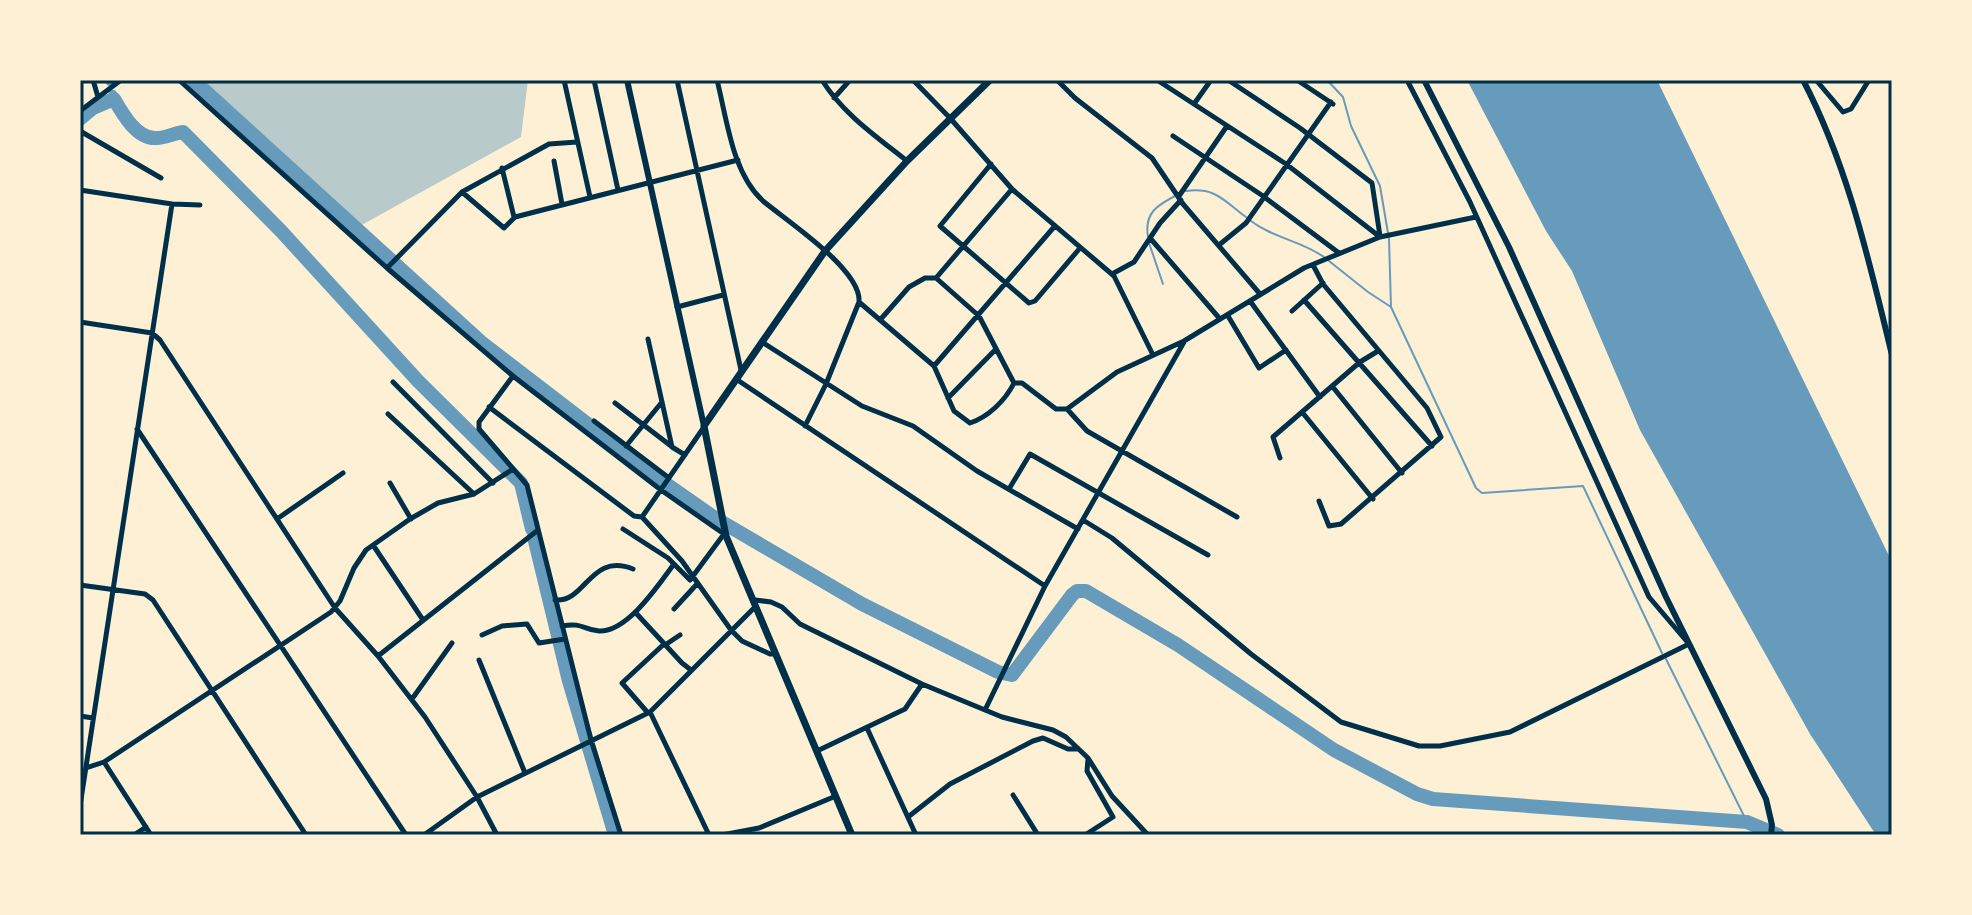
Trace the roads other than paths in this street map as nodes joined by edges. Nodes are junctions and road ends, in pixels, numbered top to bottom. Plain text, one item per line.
1 (93, 80) edge
2 (121, 80) edge
3 (179, 80) edge
4 (564, 80) edge
5 (594, 80) edge
6 (627, 80) edge
7 (677, 80) edge
8 (717, 80) edge
9 (822, 80) edge
10 (850, 80) edge
11 (913, 80) edge
12 (990, 80) edge
13 (1057, 80) edge
14 (1157, 80) edge
15 (1211, 80) edge
16 (1228, 80) edge
17 (1297, 80) edge
18 (1407, 80) edge
19 (1424, 80) edge
20 (1803, 80) edge
21 (1816, 80) edge
22 (1869, 80) edge
23 (98, 97) junction
24 (834, 98) junction
25 (1194, 104) junction
26 (80, 111) edge
27 (950, 118) junction
28 (1227, 126) junction
29 (80, 131) edge
30 (1310, 135) junction
31 (1173, 136) dead end
32 (577, 142) junction
33 (1205, 158) junction
34 (738, 160) junction
35 (554, 161) dead end
36 (907, 161) junction
37 (991, 164) junction
38 (1286, 164) junction
39 (502, 168) junction
40 (696, 170) junction
41 (161, 178) dead end
42 (649, 182) junction
43 (1012, 189) junction
44 (80, 190) edge
45 (618, 190) junction
46 (462, 192) junction
47 (1263, 196) junction
48 (590, 197) junction
49 (1180, 198) junction
50 (172, 204) junction
51 (562, 204) junction
52 (200, 205) dead end
53 (1476, 217) junction
54 (514, 218) junction
55 (1054, 227) junction
56 (1380, 237) junction
57 (1150, 238) junction
58 (1219, 245) junction
59 (962, 247) junction
60 (1080, 248) junction
61 (825, 251) junction
62 (1340, 253) junction
63 (1313, 265) junction
64 (387, 268) junction
65 (1112, 274) junction
66 (936, 278) junction
67 (1323, 283) junction
68 (1007, 284) junction
69 (1260, 294) junction
70 (723, 295) junction
71 (1304, 300) junction
72 (1250, 301) junction
73 (859, 302) junction
74 (677, 307) junction
75 (1292, 311) dead end
76 (979, 316) junction
77 (1228, 316) junction
78 (1220, 319) junction
79 (880, 320) junction
80 (80, 322) edge
81 (152, 333) junction
82 (648, 339) dead end
83 (1184, 341) junction
84 (762, 342) junction
85 (996, 349) junction
86 (1286, 350) junction
87 (1378, 351) junction
88 (1152, 353) junction
89 (1892, 355) edge
90 (1360, 362) junction
91 (934, 366) junction
92 (742, 371) junction
93 (513, 376) junction
94 (736, 379) junction
95 (393, 382) dead end
96 (1014, 383) junction
97 (826, 384) junction
98 (1332, 386) junction
99 (1320, 397) junction
100 (948, 398) junction
101 (662, 402) junction
102 (615, 403) dead end
103 (489, 407) junction
104 (1067, 409) junction
105 (1302, 412) junction
106 (388, 414) dead end
107 (594, 421) dead end
108 (643, 424) junction
109 (704, 426) junction
110 (805, 426) junction
111 (137, 429) junction
112 (626, 446) junction
113 (1432, 446) junction
114 (672, 447) junction
115 (1122, 450) junction
116 (685, 455) junction
117 (1280, 458) dead end
118 (510, 471) junction
119 (343, 473) dead end
120 (1402, 473) junction
121 (669, 478) junction
122 (390, 483) dead end
123 (493, 483) junction
124 (1009, 489) junction
125 (661, 490) junction
126 (1098, 491) junction
127 (474, 494) junction
128 (1373, 499) junction
129 (1319, 501) dead end
130 (642, 517) junction
131 (1237, 517) dead end
132 (277, 519) junction
133 (411, 519) junction
134 (1083, 520) junction
135 (623, 529) dead end
136 (1078, 529) junction
137 (538, 530) junction
138 (725, 532) junction
139 (373, 545) junction
140 (1208, 555) dead end
141 (674, 564) junction
142 (633, 569) dead end
143 (693, 578) junction
144 (697, 584) junction
145 (80, 585) edge
146 (1045, 586) junction
147 (112, 590) junction
148 (555, 600) junction
149 (756, 603) junction
150 (335, 608) junction
151 (674, 609) dead end
152 (635, 612) junction
153 (423, 620) junction
154 (562, 626) junction
155 (731, 630) junction
156 (482, 635) dead end
157 (680, 635) dead end
158 (561, 640) junction
159 (452, 643) dead end
160 (282, 644) junction
161 (1689, 644) junction
162 (664, 645) junction
163 (777, 654) junction
164 (378, 656) junction
165 (479, 660) dead end
166 (691, 670) junction
167 (922, 684) junction
168 (211, 690) junction
169 (412, 699) junction
170 (985, 710) junction
171 (649, 712) junction
172 (80, 716) edge
173 (93, 718) junction
174 (867, 728) junction
175 (591, 740) junction
176 (1079, 749) junction
177 (817, 751) junction
178 (1088, 758) junction
179 (104, 762) junction
180 (86, 768) junction
181 (525, 773) junction
182 (1013, 795) dead end
183 (836, 796) junction
184 (477, 797) junction
185 (80, 806) edge
186 (908, 817) junction
187 (146, 827) junction
188 (760, 832) edge
189 (134, 835) edge
190 (151, 835) edge
191 (306, 835) edge
192 (406, 835) edge
193 (424, 835) edge
194 (497, 835) edge
195 (621, 835) edge
196 (709, 835) edge
197 (722, 835) edge
198 (852, 835) edge
199 (916, 835) edge
200 (1038, 835) edge
201 (1085, 835) edge
202 (1148, 835) edge
203 (1771, 835) edge

1 - 23 street
2 - 23 street
3 - 64 street
4 - 32 street
5 - 45 street
6 - 42 street
7 - 40 street
8 - 34 street
9 - 24 street
10 - 24 street
11 - 27 street
12 - 27 main road
13 - 49 street
14 - 25 street
15 - 25 street
16 - 30 street
17 - 30 street
18 - 53 street
19 - 161 street
20 - 89 street
21 - 22 street
23 - 26 street
24 - 36 street
25 - 28 street
27 - 36 main road
27 - 37 street
28 - 33 street
28 - 38 street
29 - 41 street
30 - 38 street
30 - 56 street
31 - 33 street
32 - 39 street
32 - 48 street
33 - 47 street
33 - 49 street
34 - 40 street
34 - 61 street
35 - 51 street
36 - 61 main road
37 - 43 street
37 - 59 street
38 - 47 street
38 - 56 street
39 - 46 street
39 - 54 street
40 - 42 street
40 - 70 street
42 - 45 street
42 - 74 street
43 - 55 street
43 - 59 street
44 - 50 street
45 - 48 street
46 - 54 street
46 - 64 street
47 - 58 street
47 - 62 street
48 - 51 street
49 - 57 street
49 - 58 street
50 - 52 street
50 - 81 street
51 - 54 street
53 - 56 street
53 - 161 street
55 - 60 street
55 - 68 street
56 - 62 street
57 - 65 street
57 - 78 street
58 - 69 street
59 - 66 street
59 - 68 street
60 - 65 street
60 - 68 street
61 - 73 street
61 - 84 main road
62 - 63 street
63 - 67 street
63 - 69 street
64 - 93 street
65 - 88 street
66 - 76 street
66 - 79 street
67 - 71 street
67 - 87 street
68 - 76 street
69 - 72 street
70 - 74 street
70 - 92 street
71 - 75 street
71 - 90 street
72 - 77 street
72 - 86 street
73 - 79 street
73 - 97 street
74 - 109 street
76 - 85 street
76 - 91 street
77 - 78 street
77 - 86 street
78 - 83 street
79 - 91 street
80 - 81 street
81 - 111 street
81 - 132 street
82 - 101 street
83 - 88 street
83 - 115 street
84 - 92 main road
84 - 97 street
85 - 96 street
85 - 100 street
86 - 99 street
87 - 90 street
87 - 113 street
88 - 104 street
90 - 98 street
90 - 113 street
91 - 100 street
92 - 94 main road
93 - 103 street
93 - 125 street
94 - 109 main road
94 - 110 street
95 - 123 street
96 - 100 street
96 - 104 street
97 - 110 street
97 - 124 street
98 - 99 street
98 - 120 street
99 - 105 street
101 - 108 street
101 - 114 street
102 - 108 street
103 - 118 street
103 - 130 street
104 - 115 street
105 - 117 street
105 - 128 street
106 - 127 street
107 - 112 street
108 - 112 street
108 - 114 street
109 - 116 street
109 - 138 main road
110 - 146 street
111 - 147 street
111 - 160 street
112 - 121 street
113 - 120 street
114 - 116 street
115 - 126 street
115 - 131 street
116 - 121 street
118 - 123 street
118 - 137 street
119 - 132 street
120 - 128 street
121 - 125 street
122 - 133 street
123 - 127 street
124 - 126 street
124 - 136 street
125 - 130 street
125 - 138 street
126 - 134 street
126 - 140 street
127 - 133 street
128 - 129 street
130 - 143 street
132 - 150 street
133 - 139 street
134 - 136 street
134 - 161 street
135 - 141 street
136 - 146 street
137 - 148 street
137 - 153 street
138 - 143 street
138 - 149 main road
139 - 150 street
139 - 153 street
141 - 143 street
141 - 152 street
142 - 148 street
143 - 144 street
144 - 151 street
144 - 155 street
145 - 147 street
146 - 170 street
147 - 168 street
147 - 173 street
148 - 154 street
149 - 155 street
149 - 163 main road
149 - 167 street
150 - 160 street
150 - 164 street
152 - 154 street
152 - 162 street
153 - 164 street
154 - 158 street
155 - 163 street
155 - 166 street
156 - 158 street
157 - 162 street
158 - 175 street
159 - 169 street
160 - 168 street
160 - 192 street
161 - 203 street
162 - 166 street
162 - 171 street
163 - 177 main road
164 - 169 street
165 - 181 street
166 - 171 street
167 - 170 street
167 - 174 street
168 - 179 street
168 - 191 street
169 - 184 street
170 - 176 street
171 - 175 street
171 - 196 street
172 - 173 street
173 - 180 street
174 - 177 street
174 - 186 street
175 - 181 street
175 - 195 street
176 - 178 street
176 - 186 street
177 - 183 main road
178 - 201 street
178 - 202 street
179 - 180 street
179 - 187 street
180 - 185 street
181 - 184 street
182 - 200 street
183 - 188 street
183 - 198 main road
184 - 193 street
184 - 194 street
186 - 199 street
187 - 189 street
187 - 190 street
188 - 197 street

